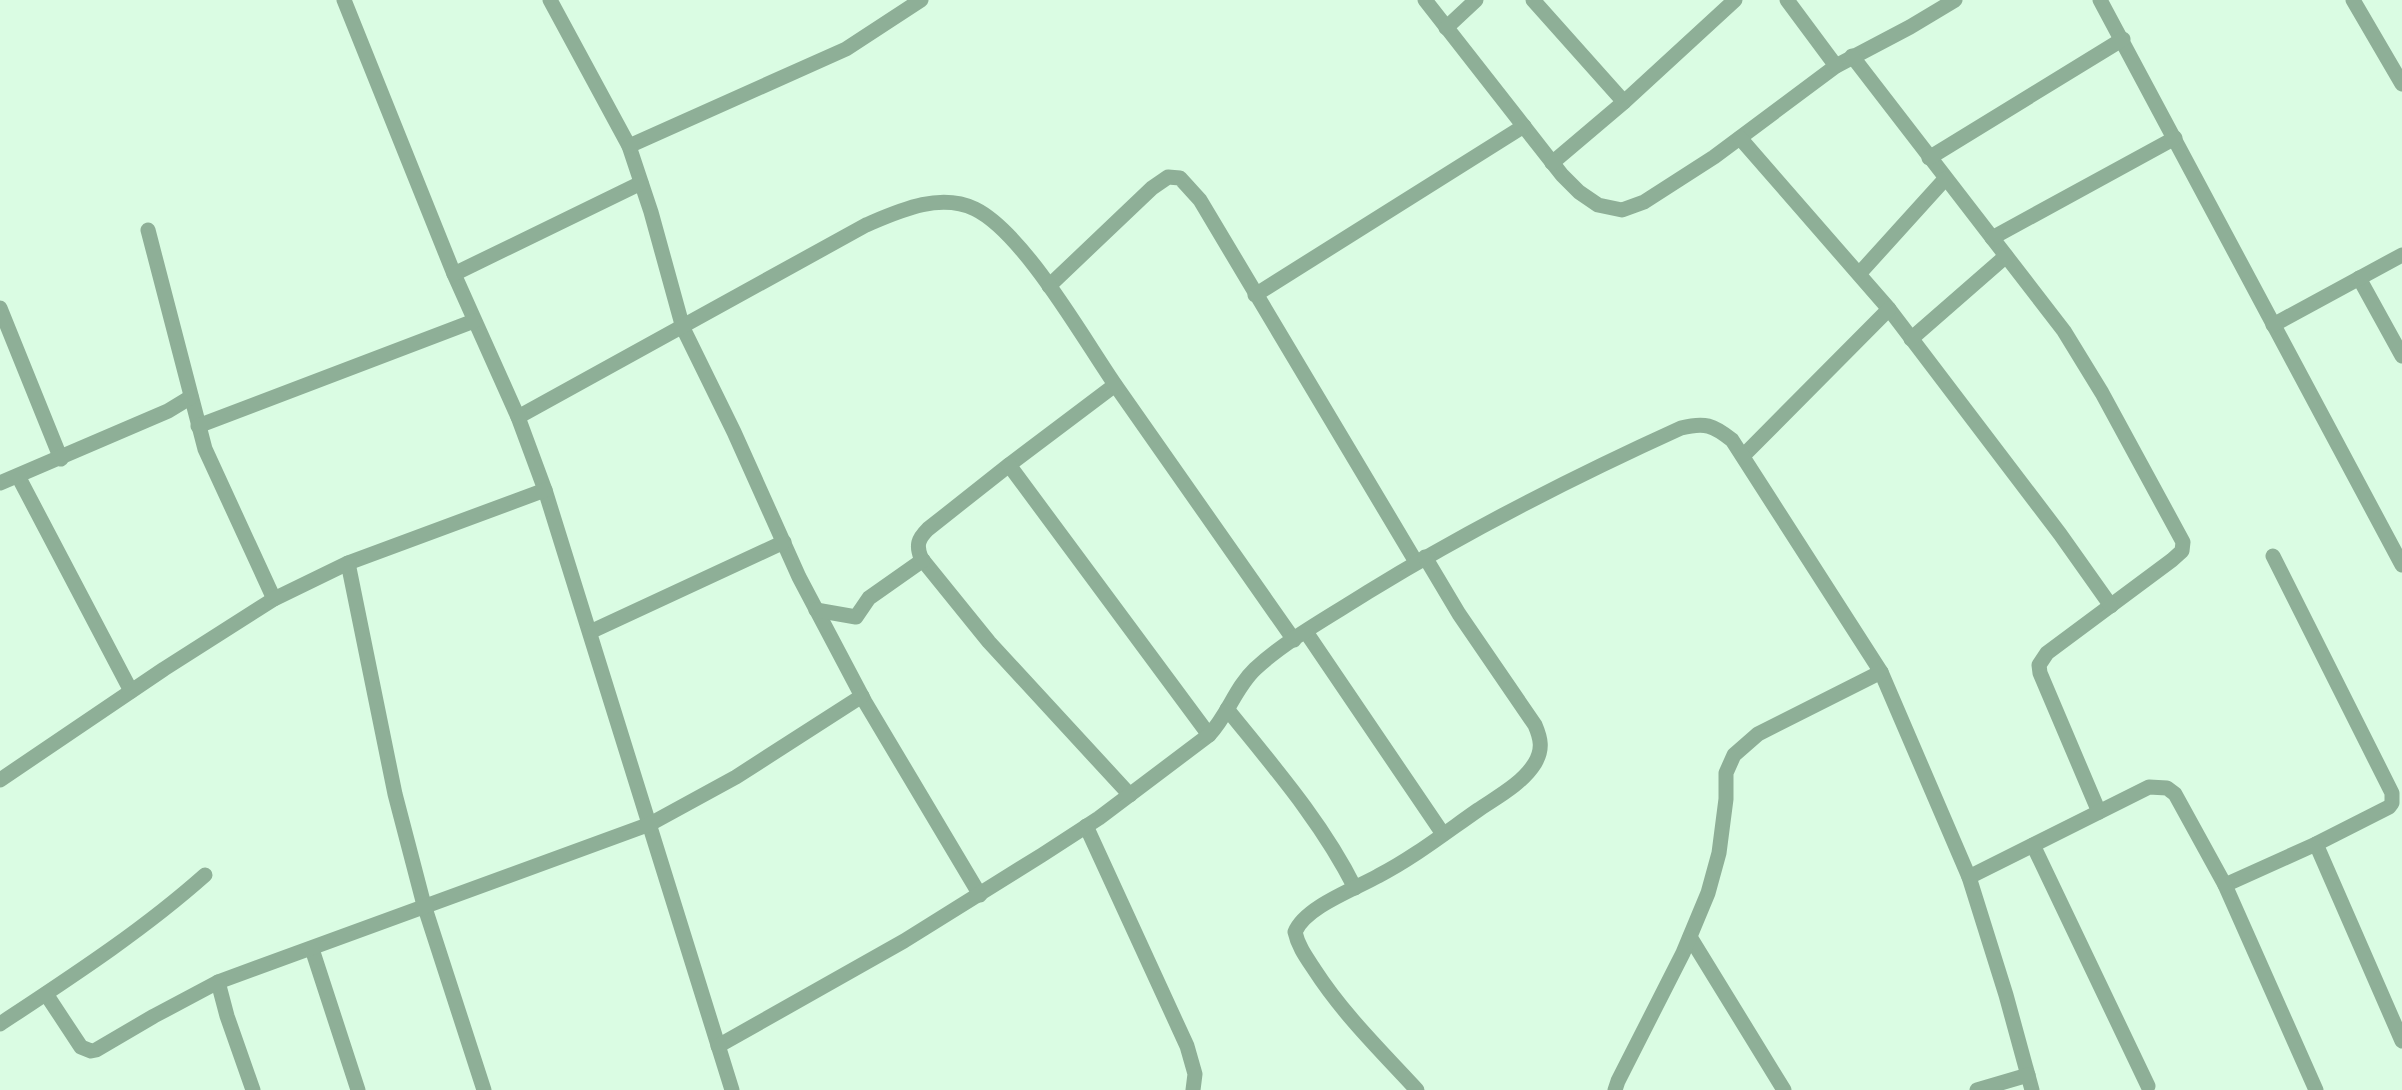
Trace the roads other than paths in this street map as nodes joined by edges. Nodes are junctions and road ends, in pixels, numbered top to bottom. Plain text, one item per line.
1 (344, 0) edge
2 (550, 0) edge
3 (921, 0) edge
4 (1425, 0) edge
5 (1476, 0) edge
6 (1533, 0) edge
7 (1735, 0) edge
8 (1787, 0) edge
9 (1955, 0) edge
10 (2100, 0) edge
11 (2353, 0) edge
12 (1446, 28) junction
13 (2123, 39) junction
14 (1852, 56) junction
15 (1836, 66) junction
16 (2402, 84) edge
17 (1624, 102) junction
18 (1524, 126) junction
19 (1740, 138) junction
20 (2175, 138) junction
21 (629, 146) junction
22 (1929, 158) junction
23 (1552, 163) junction
24 (1945, 179) junction
25 (641, 183) junction
26 (148, 230) dead end
27 (1992, 238) junction
28 (2402, 255) edge
29 (2006, 256) junction
30 (454, 274) junction
31 (1859, 274) junction
32 (2359, 278) junction
33 (1049, 286) junction
34 (1255, 295) junction
35 (0, 308) edge
36 (1889, 309) junction
37 (474, 321) junction
38 (2273, 325) junction
39 (682, 328) junction
40 (1911, 339) junction
41 (2402, 357) edge
42 (1115, 385) junction
43 (190, 397) junction
44 (518, 417) junction
45 (198, 426) junction
46 (1743, 456) junction
47 (61, 459) junction
48 (1008, 465) junction
49 (18, 476) junction
50 (0, 483) edge
51 (545, 490) junction
52 (784, 542) junction
53 (2273, 556) dead end
54 (923, 560) junction
55 (1420, 560) junction
56 (348, 563) junction
57 (2402, 565) edge
58 (274, 599) junction
59 (2110, 606) junction
60 (816, 610) junction
61 (590, 632) junction
62 (1300, 636) junction
63 (1881, 672) junction
64 (130, 691) junction
65 (862, 696) junction
66 (1227, 710) junction
67 (1209, 735) junction
68 (0, 780) edge
69 (1130, 795) junction
70 (2099, 812) junction
71 (650, 824) junction
72 (1086, 826) junction
73 (1443, 834) junction
74 (2316, 844) junction
75 (2033, 845) junction
76 (205, 875) dead end
77 (1969, 877) junction
78 (2224, 885) junction
79 (1355, 888) junction
80 (980, 895) junction
81 (424, 905) junction
82 (1690, 937) junction
83 (312, 949) junction
84 (218, 982) junction
85 (46, 994) junction
86 (0, 1024) edge
87 (2402, 1041) edge
88 (718, 1046) junction
89 (2030, 1083) edge
90 (2148, 1086) dead end
91 (253, 1090) edge
92 (358, 1090) edge
93 (484, 1090) edge
94 (732, 1090) edge
95 (1193, 1090) edge
96 (1417, 1090) edge
97 (1616, 1090) edge
98 (1784, 1090) edge
99 (1977, 1090) edge
100 (2316, 1090) edge

1 - 30 street
2 - 21 street
3 - 21 street
4 - 12 street
5 - 12 street
6 - 17 street
7 - 17 street
8 - 15 street
9 - 14 street
10 - 13 street
11 - 16 street
12 - 18 street
13 - 20 street
13 - 22 street
14 - 15 street
14 - 22 street
15 - 19 street
17 - 23 street
18 - 23 street
18 - 34 street
19 - 23 street
19 - 31 street
20 - 27 street
20 - 38 street
21 - 25 street
22 - 24 street
24 - 27 street
24 - 31 street
25 - 30 street
25 - 39 street
26 - 43 street
27 - 29 street
28 - 32 street
29 - 40 street
29 - 59 street
30 - 37 street
31 - 36 street
32 - 38 street
32 - 41 street
33 - 34 street
33 - 39 street
33 - 42 street
34 - 55 street
35 - 47 street
36 - 40 street
36 - 46 street
37 - 44 street
37 - 45 street
38 - 57 street
39 - 44 street
39 - 52 street
40 - 59 street
42 - 48 street
42 - 62 street
43 - 45 street
43 - 47 street
44 - 51 street
45 - 58 street
46 - 55 street
46 - 63 street
47 - 49 street
48 - 54 street
48 - 67 street
49 - 50 street
49 - 64 street
51 - 56 street
51 - 61 street
52 - 60 street
52 - 61 street
53 - 74 street
54 - 60 street
54 - 69 street
55 - 62 street
55 - 73 street
56 - 58 street
56 - 81 street
58 - 64 street
59 - 70 street
60 - 65 street
61 - 71 street
62 - 66 street
62 - 73 street
63 - 77 street
63 - 82 street
64 - 68 street
65 - 71 street
65 - 80 street
66 - 67 street
66 - 79 street
67 - 69 street
69 - 72 street
70 - 75 street
70 - 78 street
71 - 81 street
71 - 88 street
72 - 80 street
72 - 95 street
73 - 79 street
74 - 78 street
74 - 87 street
75 - 77 street
75 - 90 street
76 - 85 street
77 - 89 street
78 - 100 street
79 - 96 street
80 - 88 street
81 - 83 street
81 - 93 street
82 - 97 street
82 - 98 street
83 - 84 street
83 - 92 street
84 - 85 street
84 - 91 street
85 - 86 street
88 - 94 street
89 - 99 street

